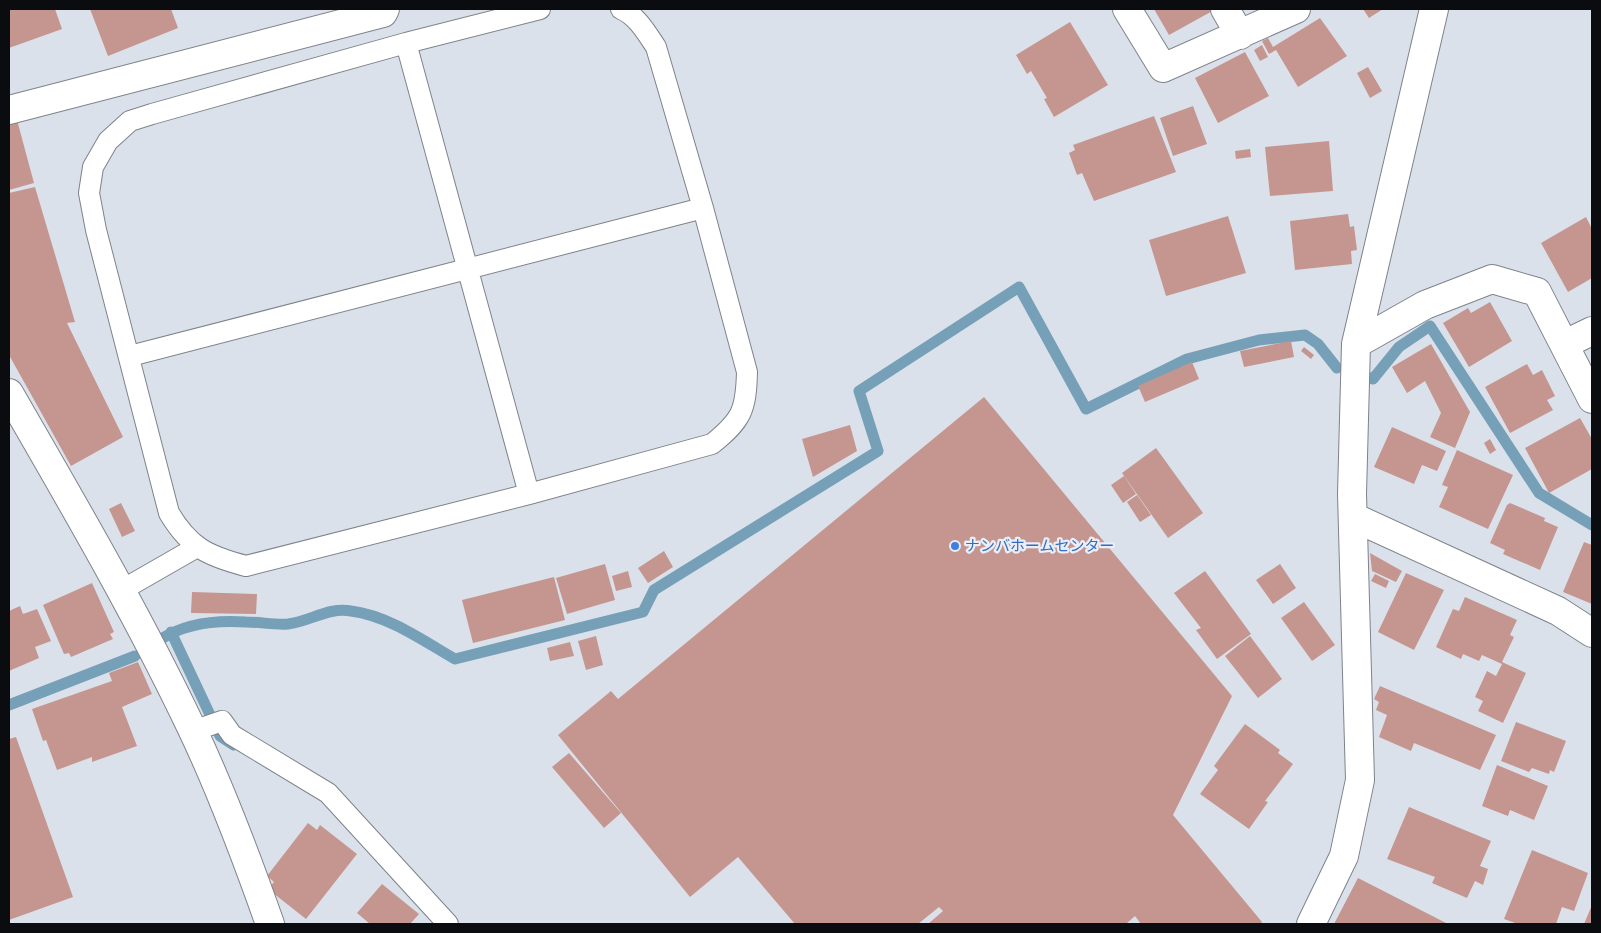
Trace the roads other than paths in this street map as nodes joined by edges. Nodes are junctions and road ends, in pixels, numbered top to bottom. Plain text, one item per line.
1 (385, 9) edge
2 (540, 9) edge
3 (620, 9) edge
4 (1127, 9) edge
5 (1225, 9) edge
6 (1296, 9) edge
7 (1434, 9) edge
8 (1240, 35) junction
9 (406, 43) junction
10 (9, 110) edge
11 (703, 208) junction
12 (467, 268) junction
13 (1592, 331) edge
14 (1356, 344) junction
15 (1564, 344) junction
16 (130, 356) junction
17 (9, 393) edge
18 (1592, 398) edge
19 (529, 494) junction
20 (1353, 517) junction
21 (198, 547) junction
22 (122, 590) junction
23 (1592, 633) edge
24 (207, 726) junction
25 (270, 924) edge
26 (448, 924) edge
27 (1311, 924) edge

1 - 10 street
2 - 9 lane
3 - 11 lane
4 - 8 street
5 - 8 street
6 - 8 street
7 - 14 street
9 - 12 lane
9 - 16 lane
11 - 12 lane
11 - 19 lane
12 - 16 lane
12 - 19 lane
13 - 15 street
14 - 15 street
14 - 20 street
15 - 18 street
16 - 21 lane
17 - 22 street
19 - 21 lane
20 - 23 street
20 - 27 street
21 - 22 lane
22 - 24 street
24 - 25 street
24 - 26 lane

